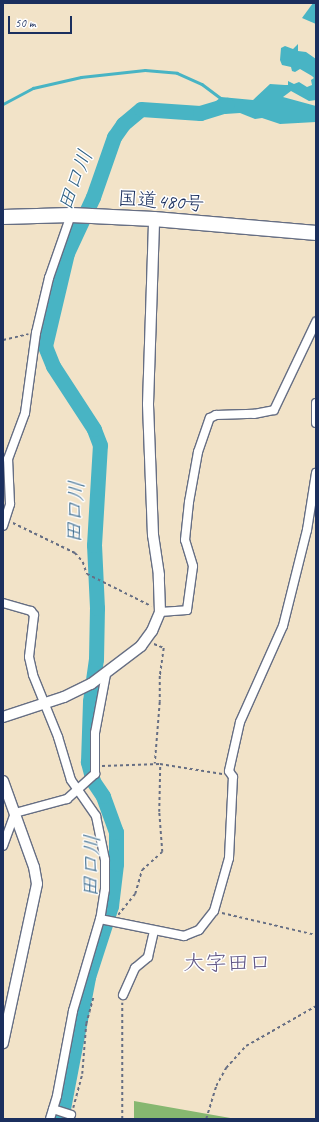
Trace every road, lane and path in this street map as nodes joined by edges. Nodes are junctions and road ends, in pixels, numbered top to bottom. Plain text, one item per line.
1 (73, 215) junction
2 (3, 217) edge
3 (154, 219) junction
4 (316, 233) edge
5 (316, 323) edge
6 (36, 333) junction
7 (3, 340) edge
8 (316, 403) edge
9 (316, 423) edge
10 (316, 473) edge
11 (4, 522) edge
12 (3, 602) edge
13 (160, 611) junction
14 (146, 640) junction
15 (102, 677) junction
16 (44, 704) junction
17 (3, 717) edge
18 (155, 764) junction
19 (160, 764) junction
20 (96, 770) junction
21 (233, 777) junction
22 (3, 781) edge
23 (82, 787) junction
24 (14, 813) junction
25 (3, 846) edge
26 (214, 911) junction
27 (100, 919) junction
28 (116, 922) junction
29 (154, 931) junction
30 (316, 935) edge
31 (123, 995) joint
32 (93, 998) dead end
33 (316, 1006) edge
34 (3, 1044) edge
35 (54, 1110) junction
36 (69, 1114) joint
37 (50, 1119) edge
38 (122, 1119) edge
39 (206, 1119) edge

1 - 2 highway, 国道480号
1 - 3 highway, 国道480号
1 - 6 street
3 - 4 highway, 国道480号
3 - 13 street
5 - 13 street
6 - 7 path
6 - 11 street
8 - 9 street
10 - 21 street
11 - 13 path
12 - 16 street
13 - 14 street
14 - 15 street
14 - 18 path
15 - 16 street
15 - 20 street
16 - 17 street
16 - 23 street
18 - 19 path
18 - 20 path
19 - 21 path
19 - 28 path
20 - 23 street
21 - 26 street
22 - 24 street
23 - 24 street
23 - 27 street
24 - 25 street
24 - 34 street
26 - 29 street
26 - 30 path
27 - 28 street
27 - 35 street
28 - 29 street
29 - 31 street
31 - 38 path
32 - 36 path
33 - 39 path
35 - 36 street
35 - 37 street

